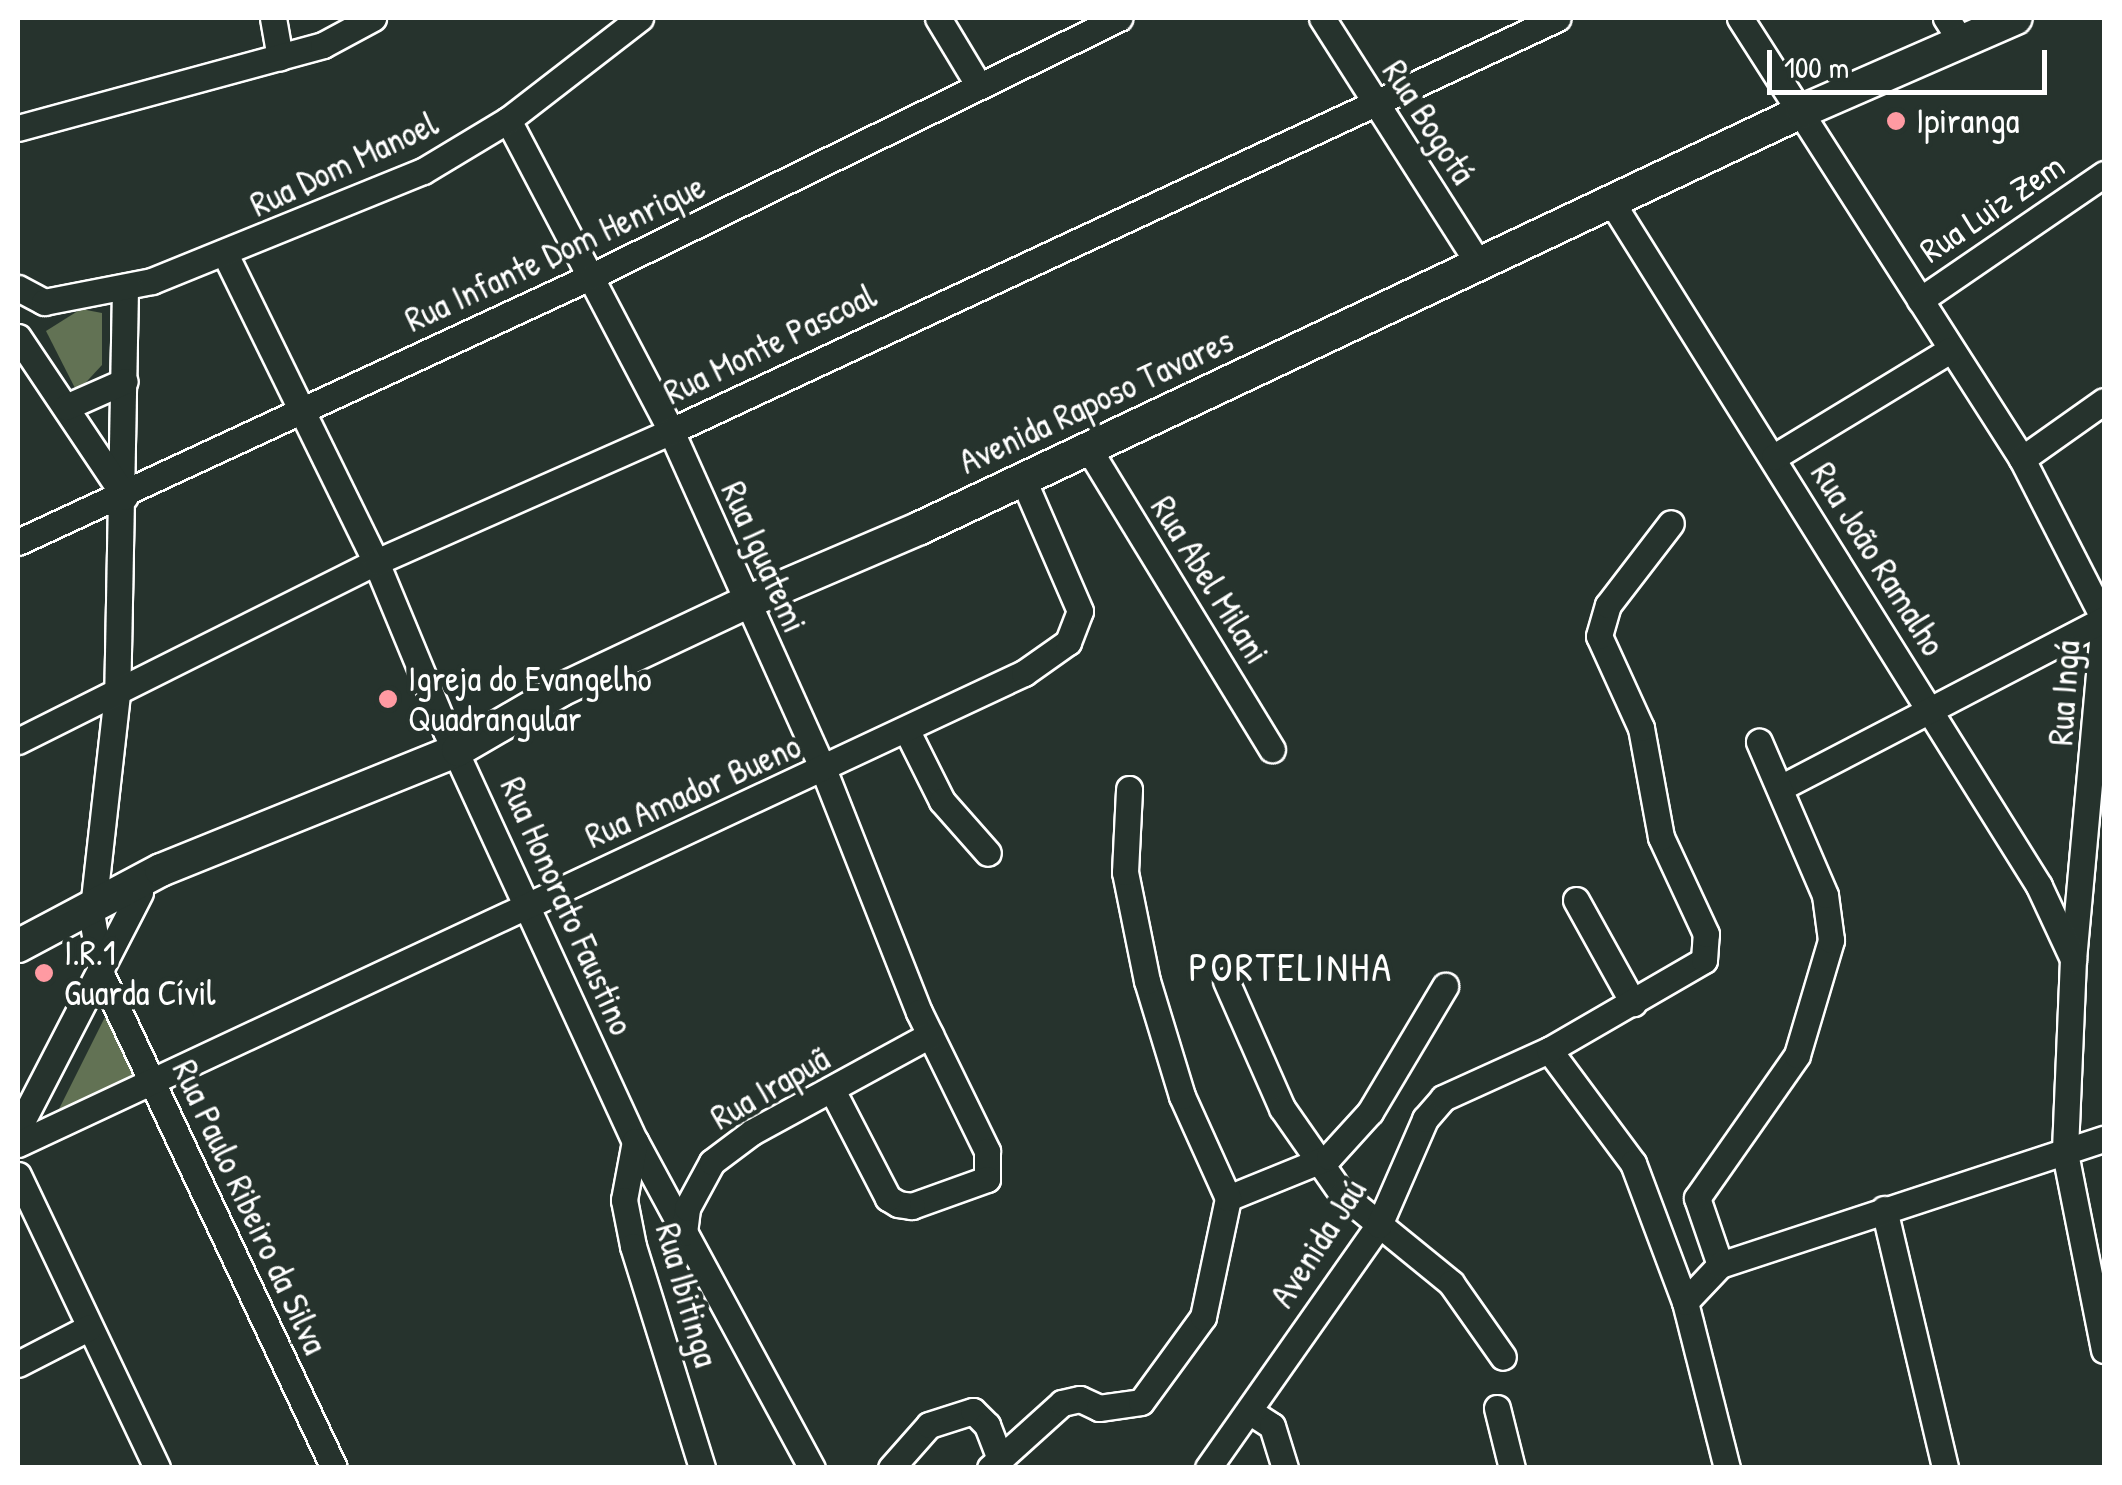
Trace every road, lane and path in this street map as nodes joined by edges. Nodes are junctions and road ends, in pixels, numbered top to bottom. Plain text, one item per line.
1 (273, 18) edge
2 (373, 18) edge
3 (640, 18) edge
4 (938, 18) edge
5 (1118, 18) edge
6 (1322, 18) edge
7 (1558, 18) edge
8 (1740, 18) edge
9 (2016, 18) edge
10 (1954, 29) edge
11 (280, 57) junction
12 (978, 86) junction
13 (1374, 103) junction
14 (1803, 111) junction
15 (508, 120) junction
16 (18, 128) edge
17 (2104, 174) edge
18 (1611, 201) junction
19 (226, 256) junction
20 (1480, 264) junction
21 (594, 275) junction
22 (18, 288) edge
23 (125, 289) junction
24 (1920, 300) junction
25 (44, 302) junction
26 (23, 344) edge
27 (1950, 350) junction
28 (124, 381) junction
29 (2104, 401) edge
30 (66, 407) junction
31 (305, 409) junction
32 (672, 431) junction
33 (1088, 448) junction
34 (1774, 457) junction
35 (2022, 459) junction
36 (1023, 479) junction
37 (126, 496) junction
38 (1670, 523) dead end
39 (18, 542) edge
40 (376, 562) junction
41 (744, 603) junction
42 (2104, 619) edge
43 (117, 694) junction
44 (1929, 709) junction
45 (906, 729) junction
46 (18, 741) edge
47 (452, 741) junction
48 (1760, 742) dead end
49 (1272, 749) dead end
50 (824, 771) junction
51 (1780, 788) junction
52 (1129, 789) dead end
53 (988, 853) dead end
54 (210, 854) junction
55 (140, 893) junction
56 (1576, 900) dead end
57 (528, 904) junction
58 (93, 911) junction
59 (28, 941) edge
60 (2072, 959) junction
61 (102, 976) junction
62 (1226, 981) dead end
63 (1445, 986) dead end
64 (1633, 1003) junction
65 (930, 1035) junction
66 (1549, 1050) junction
67 (151, 1080) junction
68 (833, 1092) junction
69 (18, 1129) edge
70 (2104, 1139) edge
71 (635, 1141) junction
72 (18, 1144) edge
73 (2065, 1153) junction
74 (1318, 1160) junction
75 (18, 1174) edge
76 (1228, 1198) junction
77 (1884, 1209) junction
78 (1379, 1225) junction
79 (684, 1233) junction
80 (1720, 1265) junction
81 (1692, 1293) junction
82 (88, 1328) junction
83 (2104, 1350) edge
84 (1503, 1357) dead end
85 (18, 1364) edge
86 (1497, 1408) dead end
87 (1249, 1411) junction
88 (994, 1462) edge
89 (157, 1468) edge
90 (334, 1468) edge
91 (702, 1468) edge
92 (812, 1468) edge
93 (891, 1468) edge
94 (1208, 1468) edge
95 (1285, 1468) edge
96 (1512, 1468) edge
97 (1727, 1468) edge
98 (1945, 1468) edge

1 - 11 street
2 - 11 street
3 - 15 street, Rua Dom Manoel
4 - 12 street
5 - 12 street, Rua Infante Dom Henrique
6 - 13 street, Rua Bogotá
7 - 13 street, Rua Monte Pascoal
8 - 14 street, Rua Ingá
9 - 10 main road, Avenida Raposo Tavares
10 - 14 main road, Avenida Raposo Tavares
11 - 16 street
12 - 21 street, Rua Infante Dom Henrique
13 - 20 street, Rua Bogotá
13 - 32 street, Rua Monte Pascoal
14 - 18 main road, Avenida Raposo Tavares
14 - 24 street, Rua Ingá
15 - 19 street, Rua Dom Manoel
15 - 21 street, Rua Iguatemi
17 - 24 street, Rua Luiz Zem
18 - 20 main road, Avenida Raposo Tavares
18 - 34 street, Rua João Ramalho
19 - 23 street, Rua Dom Manoel
19 - 31 street, Rua Honorato Faustino
20 - 33 main road, Avenida Raposo Tavares
21 - 31 street, Rua Infante Dom Henrique
21 - 32 street, Rua Iguatemi
22 - 25 street
23 - 25 street, Rua Dom Manoel
23 - 28 street, Rua Paulo Ribeiro da Silva
24 - 27 street, Rua Ingá
25 - 26 street
26 - 30 street
27 - 34 street
27 - 35 street, Rua Ingá
28 - 30 street
28 - 37 street, Rua Paulo Ribeiro da Silva
29 - 35 street
30 - 37 street
31 - 37 street, Rua Infante Dom Henrique
31 - 40 street, Rua Honorato Faustino
32 - 40 street, Rua Monte Pascoal
32 - 41 street, Rua Iguatemi
33 - 36 main road, Avenida Raposo Tavares
33 - 49 street, Rua Abel Milani
34 - 44 street, Rua João Ramalho
35 - 42 street, Rua Ingá
36 - 41 main road, Avenida Raposo Tavares
36 - 45 street, Rua Amador Bueno
37 - 39 street, Rua Infante Dom Henrique
37 - 43 street, Rua Paulo Ribeiro da Silva
38 - 64 street, Avenida Jaú
40 - 43 street, Rua Monte Pascoal
40 - 47 street, Rua Honorato Faustino
41 - 47 main road, Avenida Raposo Tavares
41 - 50 street, Rua Iguatemi
42 - 44 street
42 - 60 street, Rua Ingá
43 - 46 street, Rua Monte Pascoal
43 - 58 street, Rua Paulo Ribeiro da Silva
44 - 51 street
44 - 60 street, Rua João Ramalho
45 - 50 street, Rua Amador Bueno
45 - 53 street
47 - 54 main road, Avenida Raposo Tavares
47 - 57 street, Rua Honorato Faustino
48 - 51 street
50 - 57 street, Rua Amador Bueno
50 - 65 street, Rua Iguatemi
51 - 80 street
52 - 76 street
54 - 55 main road
54 - 58 main road
55 - 58 main road
55 - 61 street
56 - 64 street
57 - 67 street, Rua Amador Bueno
57 - 71 street, Rua Honorato Faustino
58 - 59 main road
58 - 61 street, Rua Paulo Ribeiro da Silva
60 - 73 street, Rua Ingá
61 - 67 street, Rua Paulo Ribeiro da Silva
61 - 69 street
62 - 74 street
63 - 74 street
64 - 66 street, Avenida Jaú
65 - 68 street, Rua Irapuã
65 - 68 street, Rua Iguatemi
66 - 78 street, Avenida Jaú
66 - 81 street
67 - 72 street, Rua Amador Bueno
67 - 90 street, Rua Paulo Ribeiro da Silva
68 - 79 street, Rua Irapuã
70 - 73 street
71 - 79 street, Rua Honorato Faustino
71 - 91 street, Rua Ibitinga
73 - 77 street
73 - 83 street, Rua Ingá
74 - 76 street
74 - 78 street
75 - 82 street
76 - 88 street
77 - 80 street
77 - 98 street
78 - 84 street
78 - 87 street, Avenida Jaú
79 - 92 street, Rua Honorato Faustino
80 - 81 street
81 - 97 street
82 - 85 street
82 - 89 street
86 - 96 street
87 - 94 street, Avenida Jaú
87 - 95 street
88 - 93 street

